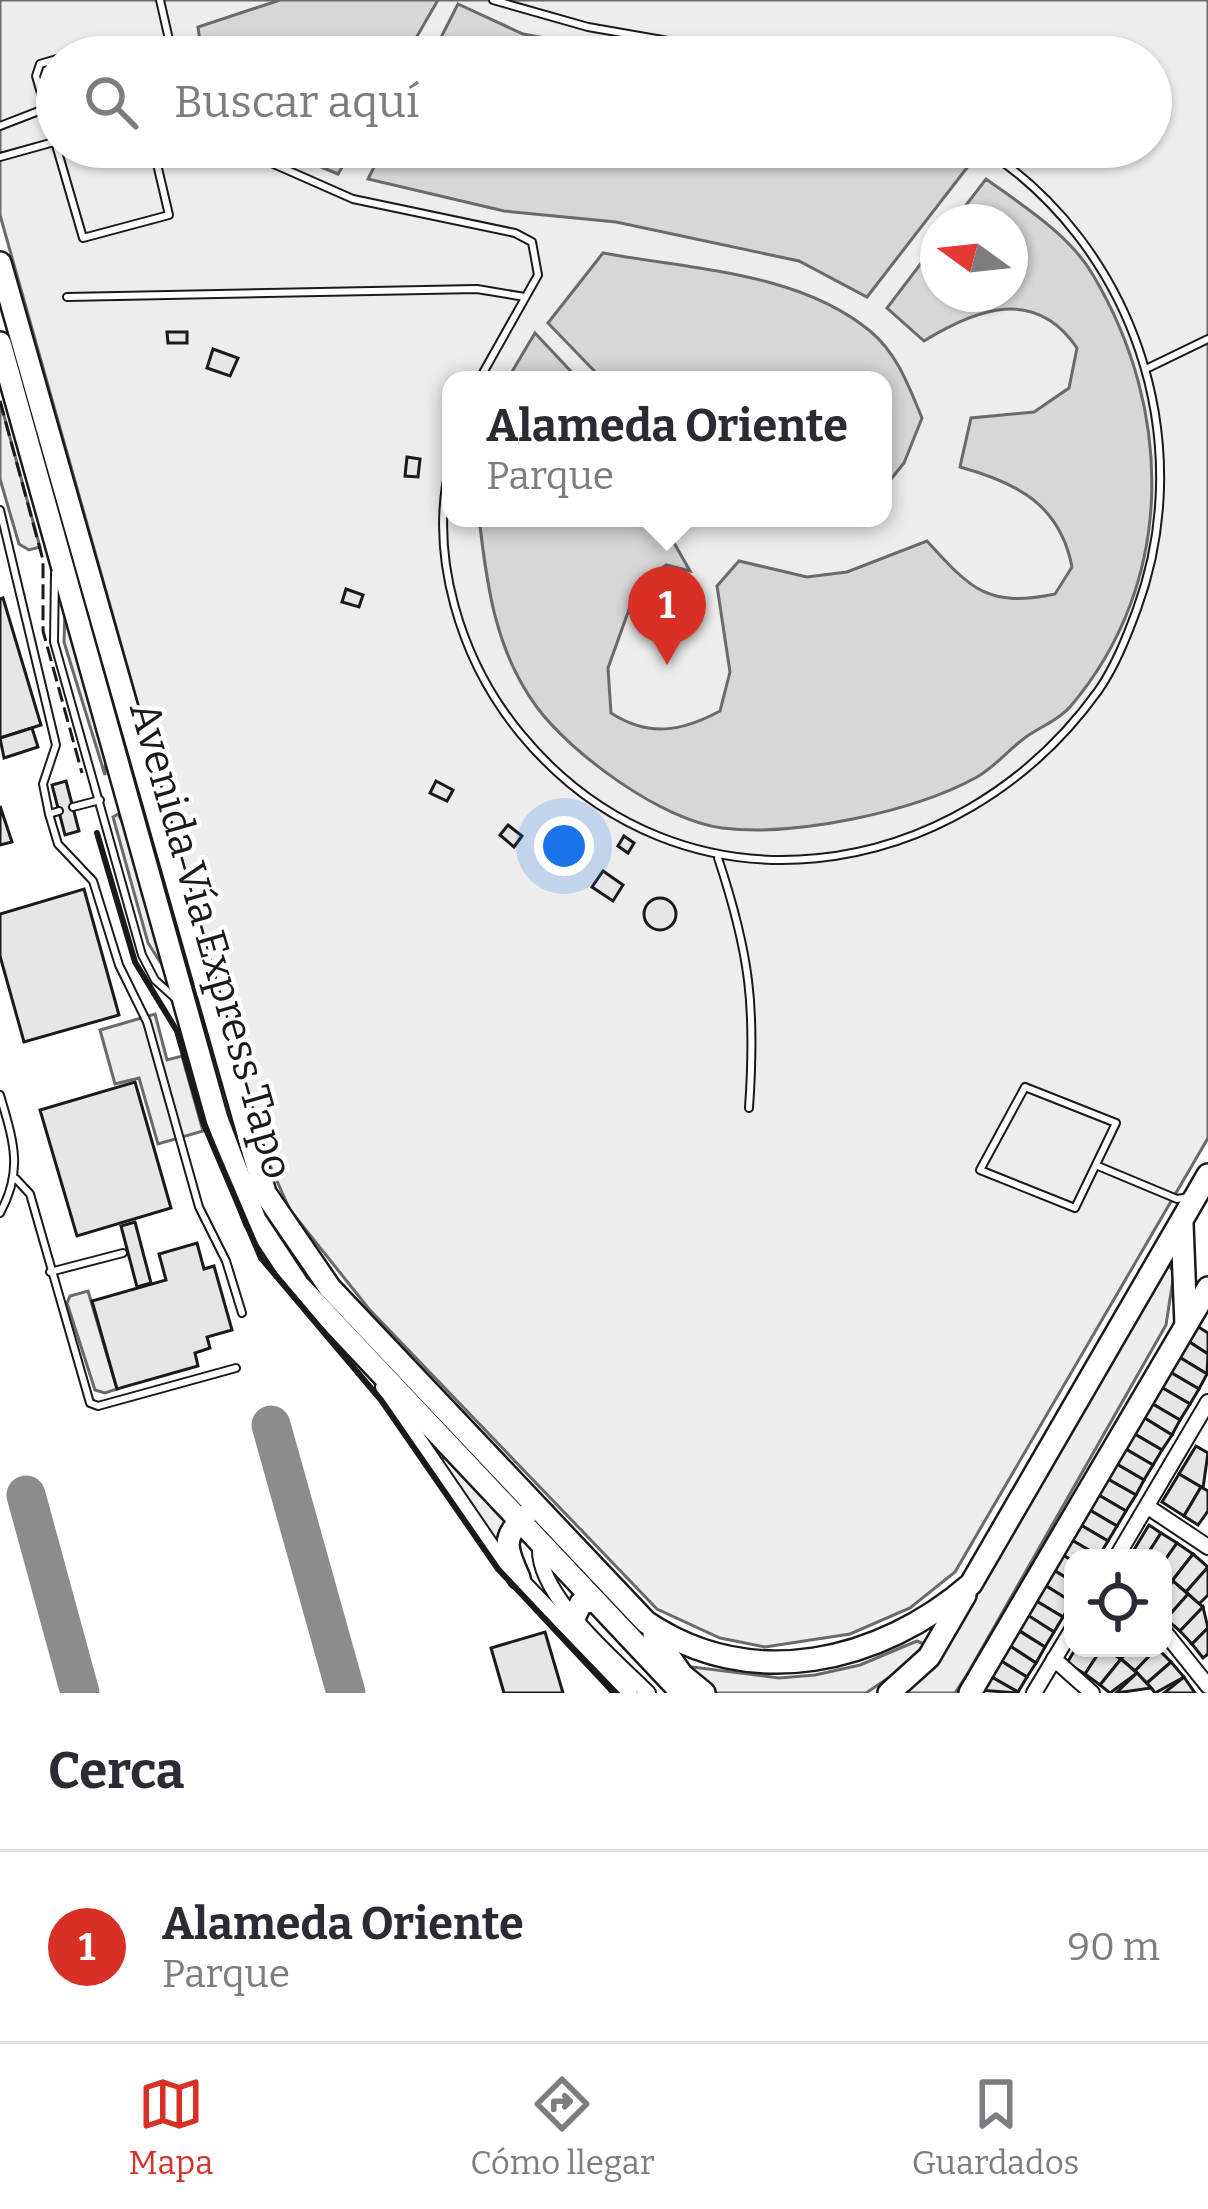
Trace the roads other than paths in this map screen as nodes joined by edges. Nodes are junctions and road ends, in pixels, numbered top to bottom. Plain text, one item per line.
1 (160, 0) edge
2 (493, 0) edge
3 (168, 36) edge
4 (640, 36) edge
5 (36, 112) edge
6 (0, 126) edge
7 (36, 147) edge
8 (0, 157) edge
9 (63, 168) edge
10 (158, 168) edge
11 (282, 168) edge
12 (1009, 168) edge
13 (0, 263) edge
14 (67, 297) dead end
15 (526, 297) junction
16 (1208, 339) edge
17 (0, 343) edge
18 (1148, 368) junction
19 (484, 371) edge
20 (0, 510) edge
21 (449, 527) edge
22 (58, 552) junction
23 (100, 800) junction
24 (73, 807) dead end
25 (59, 812) dead end
26 (49, 814) junction
27 (718, 858) junction
28 (185, 1006) junction
29 (0, 1095) edge
30 (749, 1108) dead end
31 (1098, 1166) junction
32 (16, 1179) junction
33 (1197, 1190) edge
34 (0, 1213) edge
35 (1182, 1222) junction
36 (123, 1253) dead end
37 (50, 1272) junction
38 (1208, 1288) edge
39 (242, 1313) dead end
40 (1186, 1325) junction
41 (368, 1362) junction
42 (236, 1368) dead end
43 (1208, 1402) edge
44 (1202, 1427) edge
45 (1148, 1507) junction
46 (527, 1515) junction
47 (546, 1536) junction
48 (1208, 1547) edge
49 (1122, 1549) edge
50 (519, 1578) junction
51 (971, 1584) junction
52 (593, 1600) junction
53 (574, 1618) junction
54 (646, 1622) junction
55 (1172, 1641) edge
56 (1064, 1643) edge
57 (1054, 1659) junction
58 (1208, 1686) edge
59 (630, 1693) edge
60 (648, 1693) edge
61 (682, 1693) edge
62 (704, 1693) edge
63 (889, 1693) edge
64 (970, 1693) edge
65 (1034, 1693) edge
66 (1092, 1693) edge

1 - 3 lane
2 - 4 lane
5 - 6 lane
7 - 8 lane
9 - 10 lane
11 - 15 lane
12 - 18 lane
13 - 46 main road, Avenida Vía Express Tapo
14 - 15 lane
15 - 19 lane
16 - 18 lane
17 - 22 main road, Avenida Vía Express Tapo
18 - 27 lane
20 - 26 lane
21 - 27 lane
22 - 23 lane
22 - 28 main road, Avenida Vía Express Tapo
23 - 24 lane
23 - 28 lane
25 - 26 lane
26 - 39 lane
27 - 30 lane
28 - 41 main road, Avenida Vía Express Tapo
29 - 32 lane
31 - 31 lane
31 - 33 lane
32 - 34 lane
32 - 37 lane
33 - 35 main road
35 - 40 main road
35 - 51 main road
36 - 37 lane
37 - 42 lane
38 - 40 main road
40 - 64 main road
41 - 46 main road, Avenida Vía Express Tapo
41 - 50 street
43 - 44 street
44 - 45 street
45 - 48 street
45 - 49 street
46 - 47 main road, Avenida Vía Express Tapo
46 - 50 main road
47 - 52 main road, Avenida Vía Express Tapo
47 - 53 street
47 - 54 main road, Avenida Vía Express Tapo
50 - 59 street
51 - 54 main road
51 - 63 main road
52 - 53 main road
52 - 61 main road, Avenida Vía Express Tapo
53 - 60 street
54 - 62 main road
55 - 58 street
56 - 57 street
57 - 65 street
57 - 66 street

